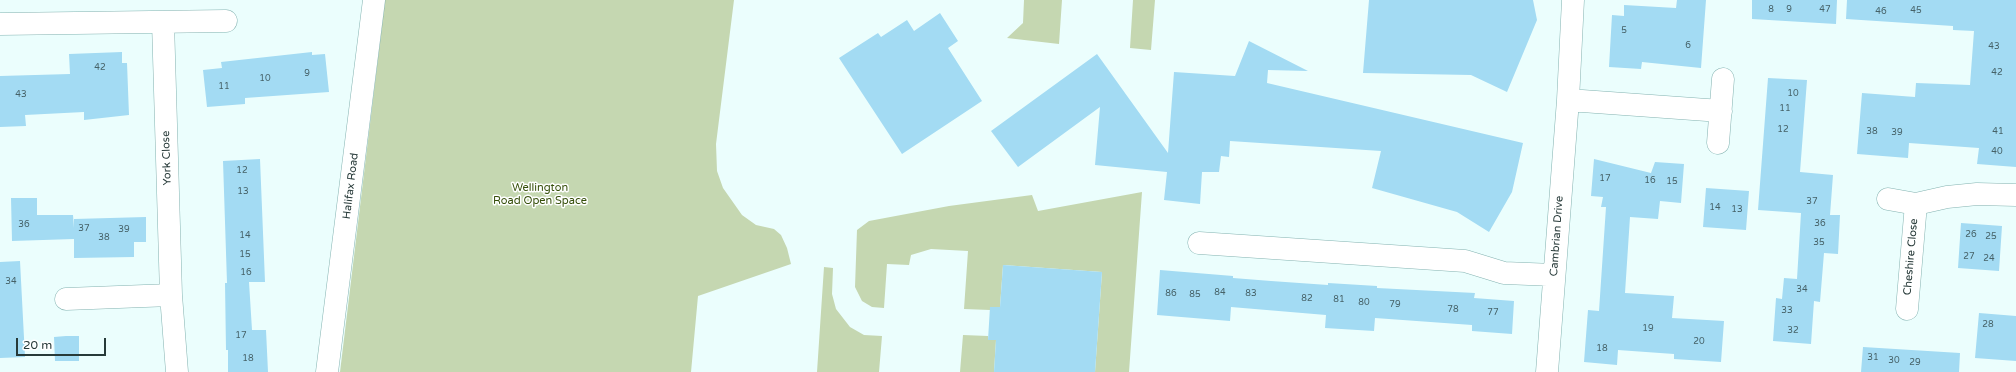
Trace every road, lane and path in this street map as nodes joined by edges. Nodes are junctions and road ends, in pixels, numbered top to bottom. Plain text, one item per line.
1 (374, 0) edge
2 (1573, 0) edge
3 (226, 21) dead end
4 (163, 22) junction
5 (0, 24) edge
6 (1723, 79) dead end
7 (1568, 100) junction
8 (1721, 111) junction
9 (1718, 143) dead end
10 (2016, 195) edge
11 (1888, 199) dead end
12 (1916, 204) junction
13 (1199, 243) dead end
14 (1554, 275) junction
15 (171, 294) junction
16 (66, 299) dead end
17 (1907, 310) dead end
18 (177, 372) edge
19 (327, 372) edge
20 (1547, 372) edge

1 - 19 street, Halifax Road
2 - 7 street, Cambrian Drive
3 - 4 street
4 - 5 street
4 - 15 street, York Close
6 - 8 street
7 - 8 street
7 - 14 street, Cambrian Drive
8 - 9 street
10 - 12 street, Cheshire Close
11 - 12 street, Cheshire Close
12 - 17 street, Cheshire Close
13 - 14 street
14 - 20 street, Cambrian Drive
15 - 16 street
15 - 18 street, York Close

